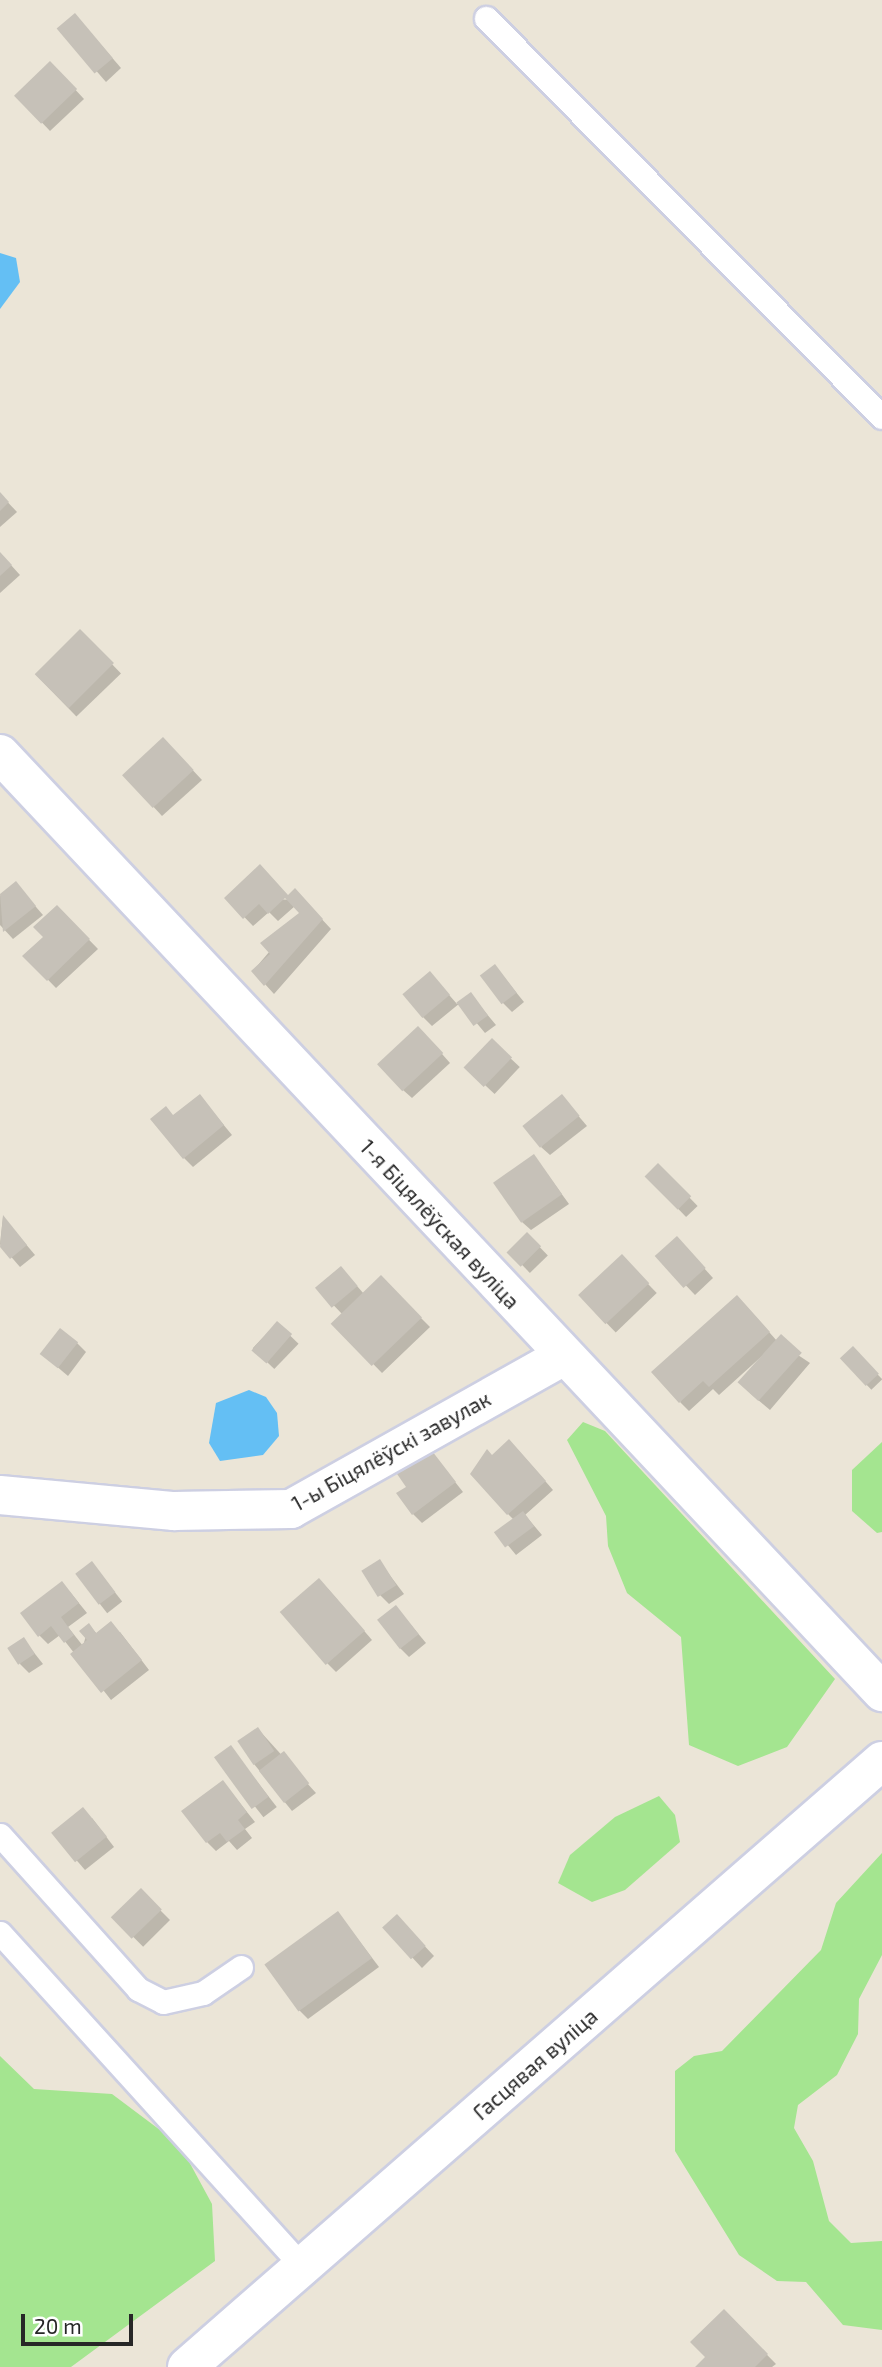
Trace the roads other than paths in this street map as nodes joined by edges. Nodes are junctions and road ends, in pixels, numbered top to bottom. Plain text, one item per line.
1 (486, 18) dead end
2 (882, 417) edge
3 (0, 754) edge
4 (564, 1356) junction
5 (0, 1495) edge
6 (882, 1692) edge
7 (882, 1761) edge
8 (0, 1835) edge
9 (0, 1933) edge
10 (241, 1967) dead end
11 (303, 2267) junction
12 (187, 2367) edge

1 - 2 lane
3 - 4 street, 1-я Біцялёўская вуліца
4 - 5 street, 1-ы Біцялёўскі завулак
4 - 6 street, 1-я Біцялёўская вуліца
7 - 11 street, Гасцявая вуліца
8 - 10 lane
9 - 11 lane
11 - 12 street, Гасцявая вуліца

